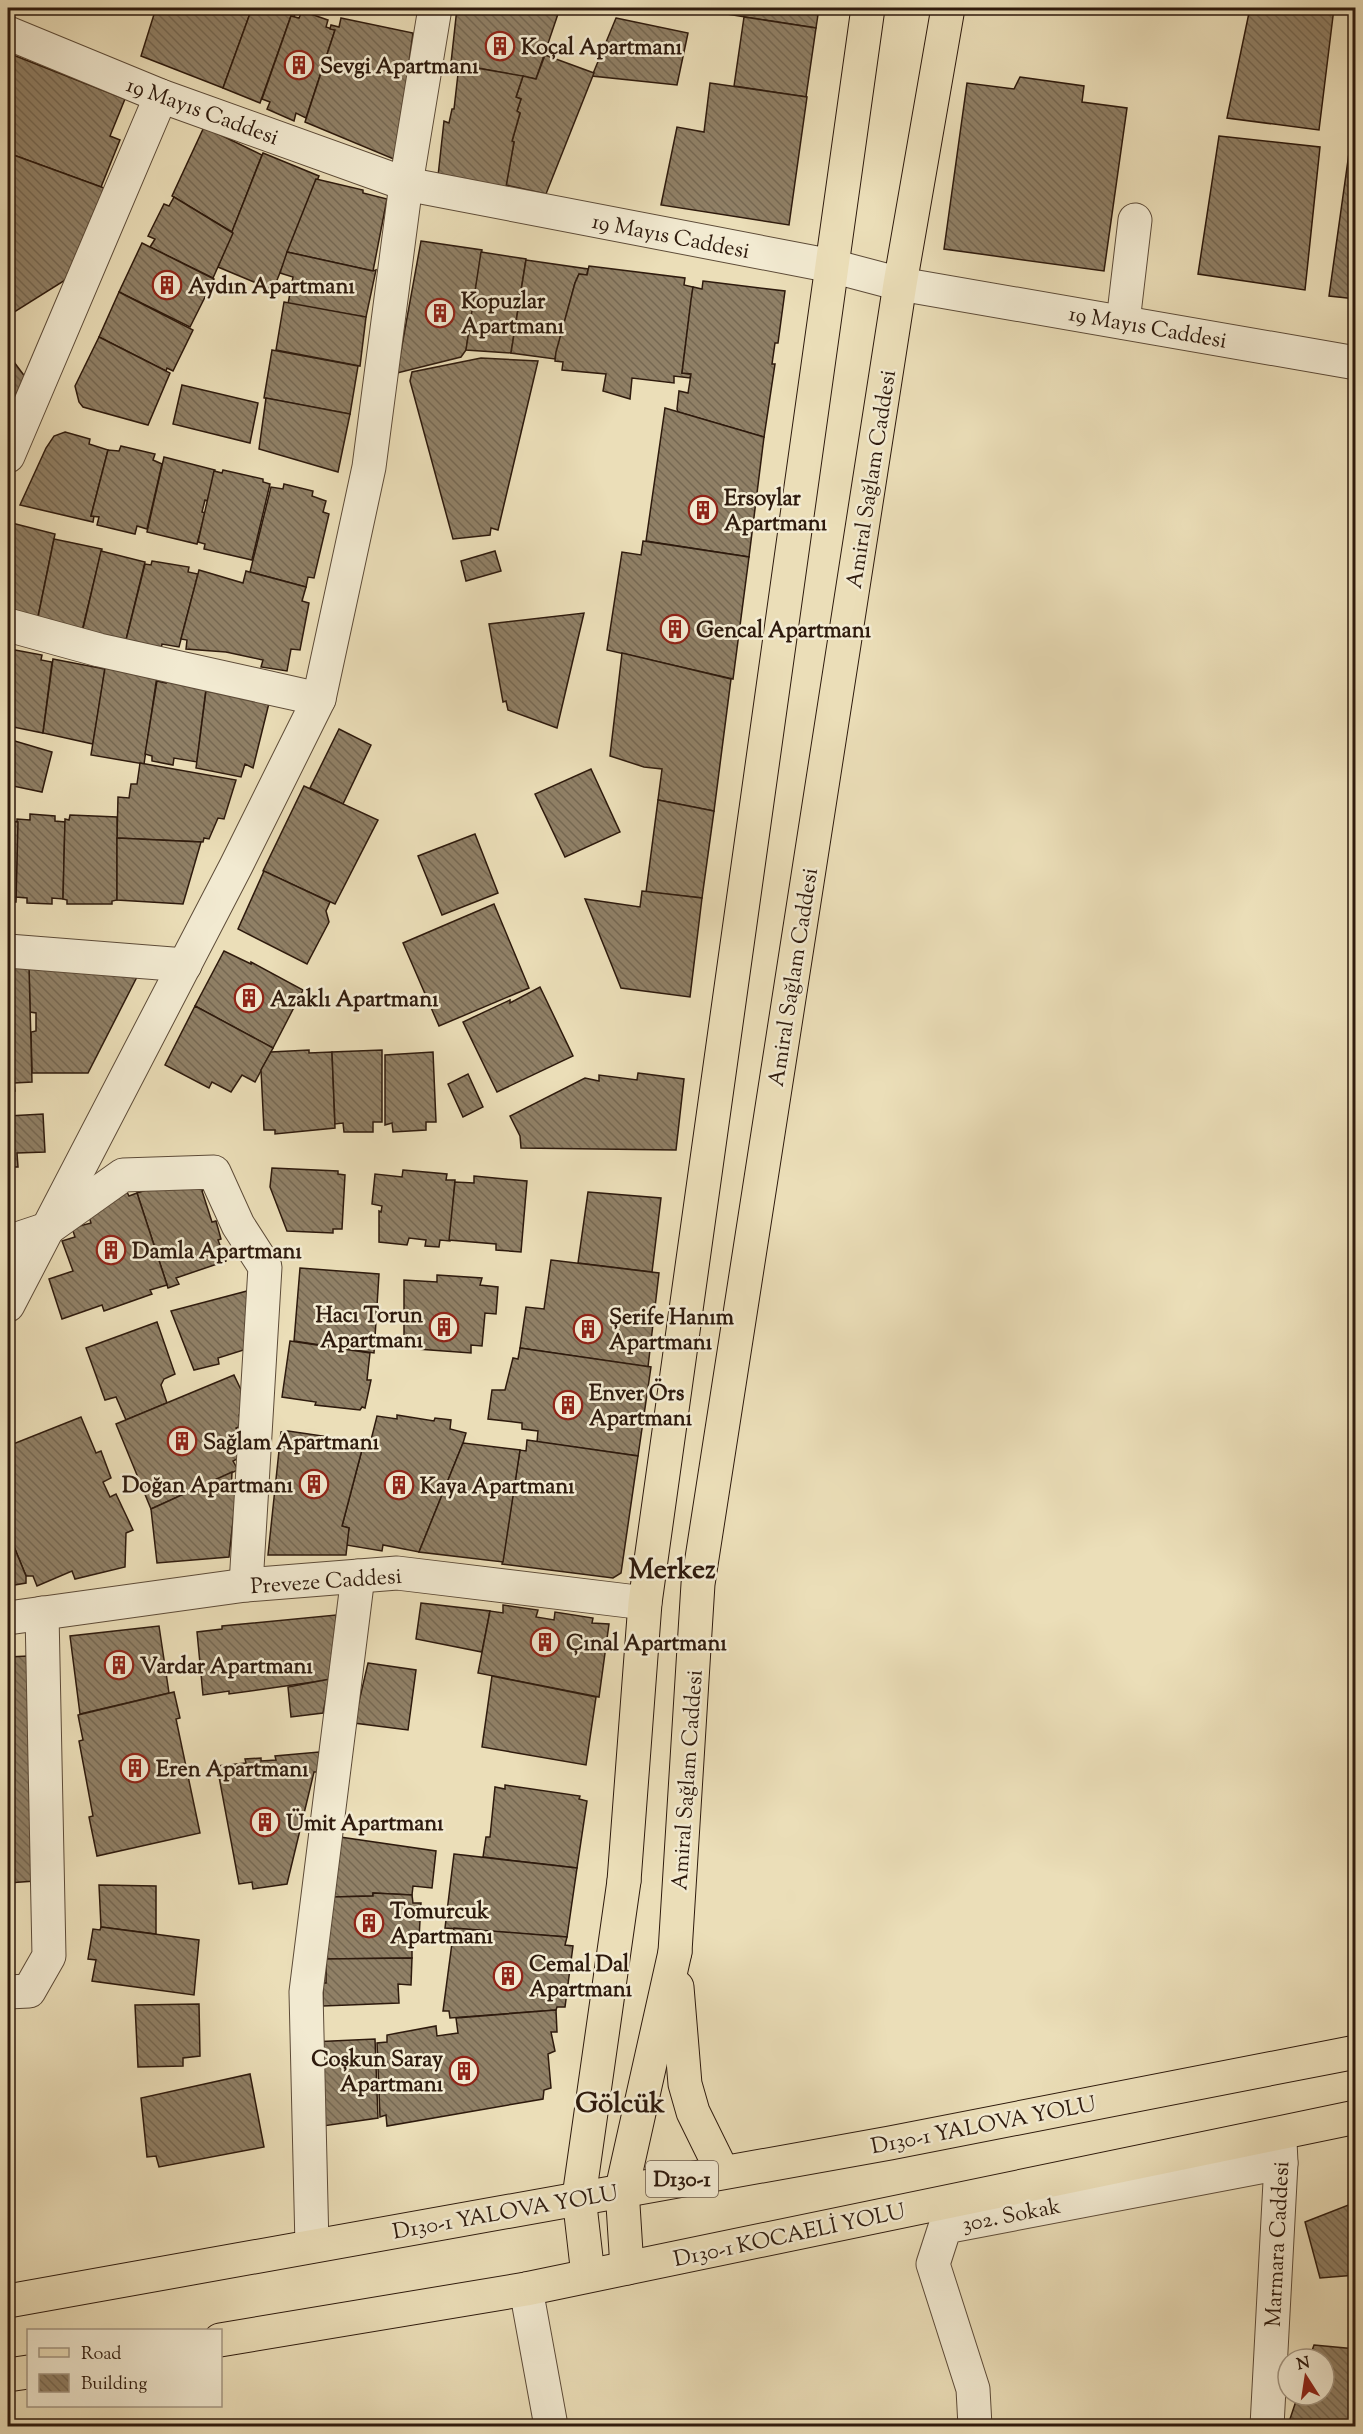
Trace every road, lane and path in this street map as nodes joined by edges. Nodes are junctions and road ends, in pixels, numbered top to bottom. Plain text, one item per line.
1 (435, 8) edge
2 (868, 8) edge
3 (948, 8) edge
4 (8, 33) edge
5 (161, 96) junction
6 (406, 184) junction
7 (1135, 220) dead end
8 (832, 266) junction
9 (900, 284) junction
10 (1123, 322) junction
11 (1356, 363) edge
12 (8, 456) edge
13 (8, 625) edge
14 (320, 699) junction
15 (8, 951) edge
16 (184, 965) junction
17 (47, 1229) junction
18 (8, 1242) edge
19 (8, 1305) edge
20 (358, 1576) junction
21 (246, 1585) junction
22 (645, 1603) junction
23 (42, 1613) junction
24 (8, 1618) edge
25 (675, 1952) junction
26 (8, 1992) edge
27 (1356, 2052) edge
28 (1356, 2117) edge
29 (1280, 2148) junction
30 (722, 2171) junction
31 (622, 2189) junction
32 (579, 2197) junction
33 (312, 2246) junction
34 (627, 2268) junction
35 (588, 2275) junction
36 (526, 2289) junction
37 (8, 2301) edge
38 (222, 2340) edge
39 (27, 2372) edge
40 (8, 2375) edge
41 (551, 2427) edge
42 (975, 2427) edge
43 (1267, 2427) edge

1 - 6 street
2 - 8 main road
3 - 9 main road, Amiral Sağlam Caddesi
4 - 5 street, 19 Mayıs Caddesi
5 - 6 street, 19 Mayıs Caddesi
5 - 12 street
6 - 8 street, 19 Mayıs Caddesi
6 - 14 street
7 - 10 street
8 - 9 street, 19 Mayıs Caddesi
8 - 22 main road
9 - 10 street, 19 Mayıs Caddesi
9 - 25 main road, Amiral Sağlam Caddesi
10 - 11 street, 19 Mayıs Caddesi
13 - 14 street
14 - 16 street
15 - 16 street
16 - 17 street
17 - 18 street
17 - 19 street
17 - 21 street
20 - 21 street, Preveze Caddesi
20 - 22 street, Preveze Caddesi
20 - 33 street
21 - 23 street, Preveze Caddesi
22 - 32 main road
23 - 24 street, Preveze Caddesi
23 - 26 street
25 - 30 main road
25 - 31 main road
27 - 30 main road, D130-1 YALOVA YOLU / D130-1
28 - 29 main road, D130-1 KOCAELİ YOLU
29 - 34 main road, D130-1 KOCAELİ YOLU
29 - 42 street, 302. Sokak
29 - 43 street, Marmara Caddesi
30 - 31 main road, D130-1 YALOVA YOLU / D130-1
31 - 32 main road, D130-1 YALOVA YOLU / D130-1
31 - 34 main road
32 - 33 main road, D130-1 YALOVA YOLU / D130-1
32 - 35 main road
33 - 37 main road, D130-1 YALOVA YOLU / D130-1
34 - 35 main road, D130-1 KOCAELİ YOLU
35 - 36 main road, D130-1 KOCAELİ YOLU
36 - 38 main road, D130-1 KOCAELİ YOLU
36 - 41 street
39 - 40 main road

